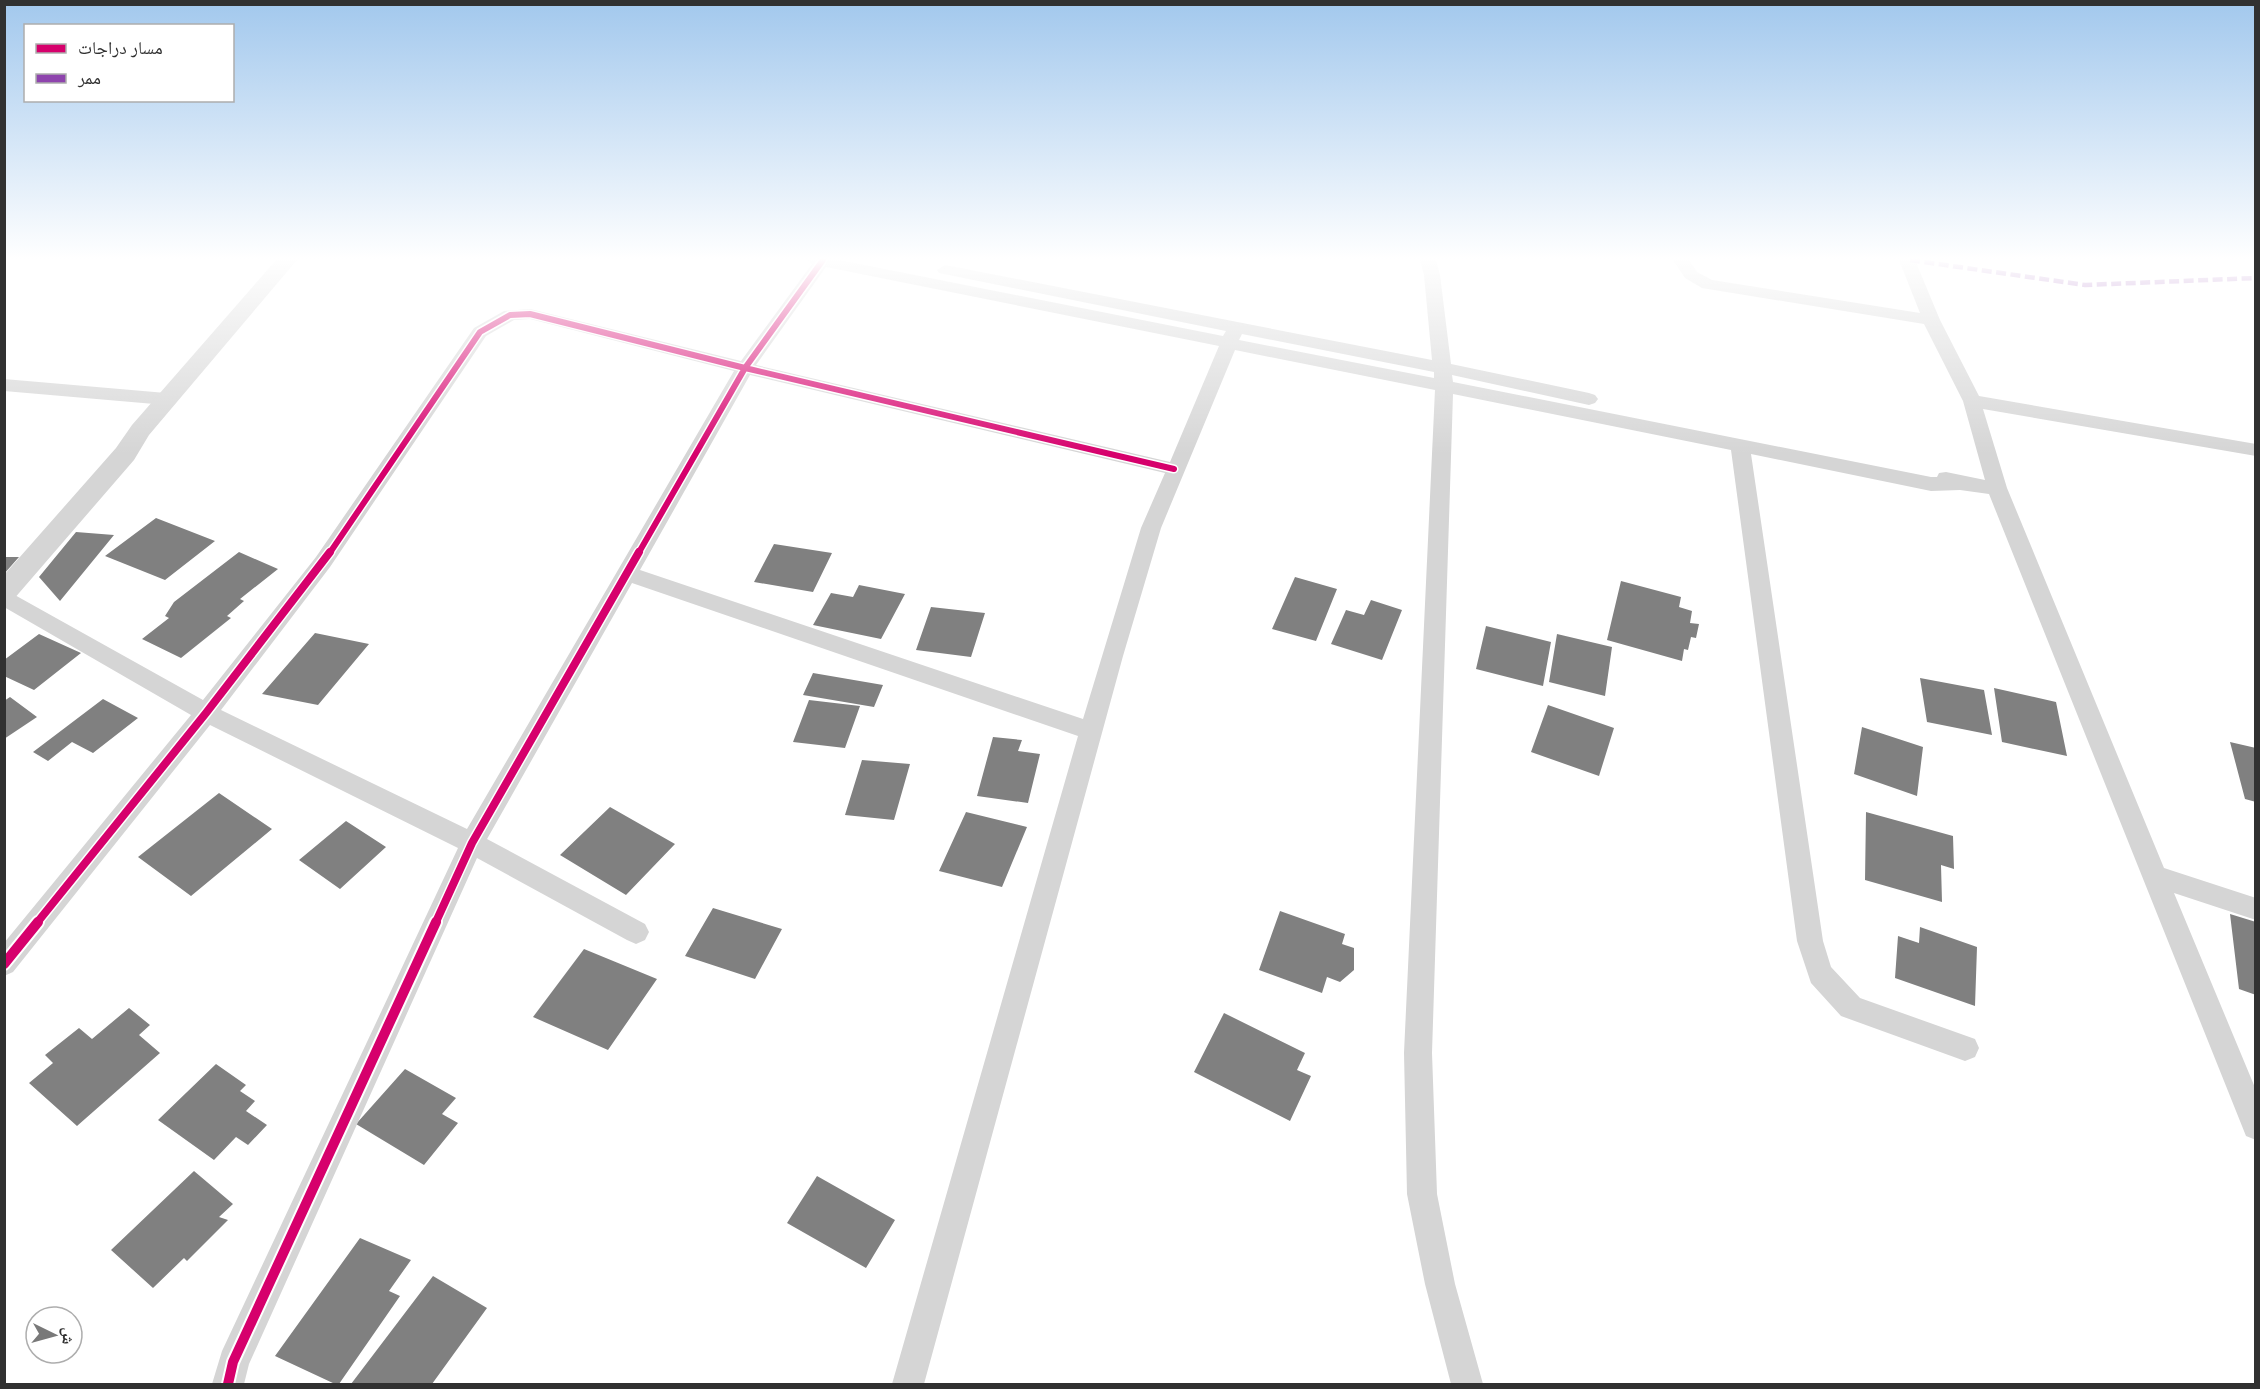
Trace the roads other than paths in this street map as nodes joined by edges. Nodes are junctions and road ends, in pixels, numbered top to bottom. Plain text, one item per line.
1 (231, 325) edge
2 (244, 325) edge
3 (490, 325) edge
4 (573, 325) edge
5 (775, 325) edge
6 (1171, 325) edge
7 (1182, 325) edge
8 (1438, 325) edge
9 (1933, 325) edge
10 (1232, 336) junction
11 (745, 368) junction
12 (1444, 377) junction
13 (4, 385) edge
14 (166, 399) junction
15 (1972, 401) junction
16 (1740, 446) junction
17 (2256, 450) edge
18 (125, 454) junction
19 (1174, 469) junction
20 (1960, 483) junction
21 (1997, 488) junction
22 (627, 573) junction
23 (4, 595) edge
24 (206, 713) junction
25 (1092, 731) junction
26 (472, 843) junction
27 (2155, 876) junction
28 (2256, 909) edge
29 (636, 932) dead end
30 (4, 964) edge
31 (1965, 1048) dead end
32 (2256, 1126) edge
33 (228, 1384) edge
34 (908, 1384) edge
35 (1467, 1384) edge

1 - 14 street
2 - 18 street
3 - 24 street
4 - 11 street
5 - 11 street
6 - 10 street
7 - 10 street
8 - 12 street
9 - 15 street
10 - 12 street
10 - 19 street
11 - 19 street
11 - 22 street
12 - 16 street
12 - 20 street
12 - 35 street
13 - 14 street
14 - 18 street
15 - 17 street
15 - 21 street
16 - 20 street
16 - 31 street
18 - 23 street
19 - 25 street
20 - 21 street
21 - 27 street
22 - 25 street
22 - 26 street
23 - 24 street
24 - 26 street
24 - 30 street
25 - 34 street
26 - 29 street
26 - 33 street
27 - 28 street
27 - 32 street

